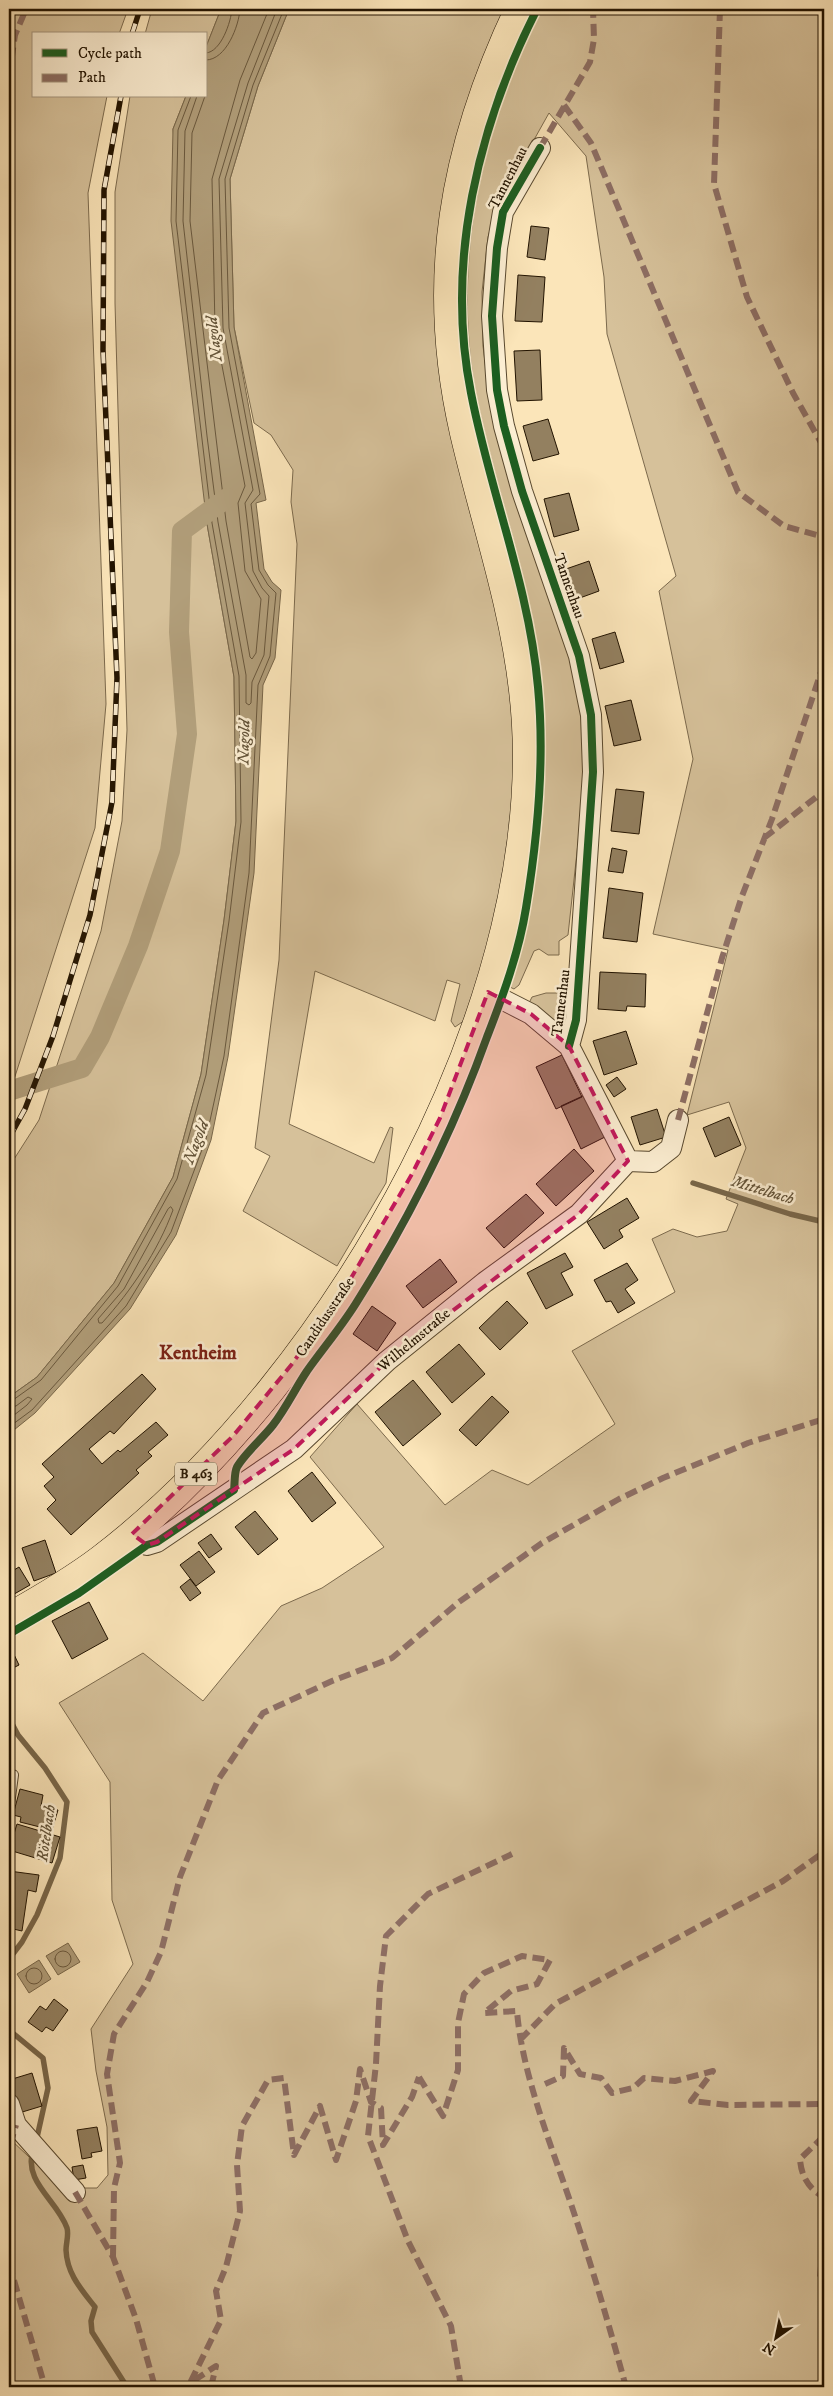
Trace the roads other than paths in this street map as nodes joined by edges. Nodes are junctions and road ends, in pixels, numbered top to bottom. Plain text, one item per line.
1 (519, 9) edge
2 (540, 148) dead end
3 (488, 992) junction
4 (569, 1046) junction
5 (678, 1120) dead end
6 (628, 1161) junction
7 (132, 1534) junction
8 (9, 1618) edge
9 (9, 1774) edge
10 (9, 1805) edge
11 (9, 2104) edge
12 (75, 2192) dead end

1 - 3 main road, Candidusstraße / B 463
2 - 4 street, Tannenhau
3 - 4 street, Tannenhau
3 - 7 main road, Candidusstraße / B 463
4 - 6 street, Tannenhau
5 - 6 street
6 - 7 street, Wilhelmstraße
7 - 8 main road, Candidusstraße / B 463
9 - 10 lane
11 - 12 street

